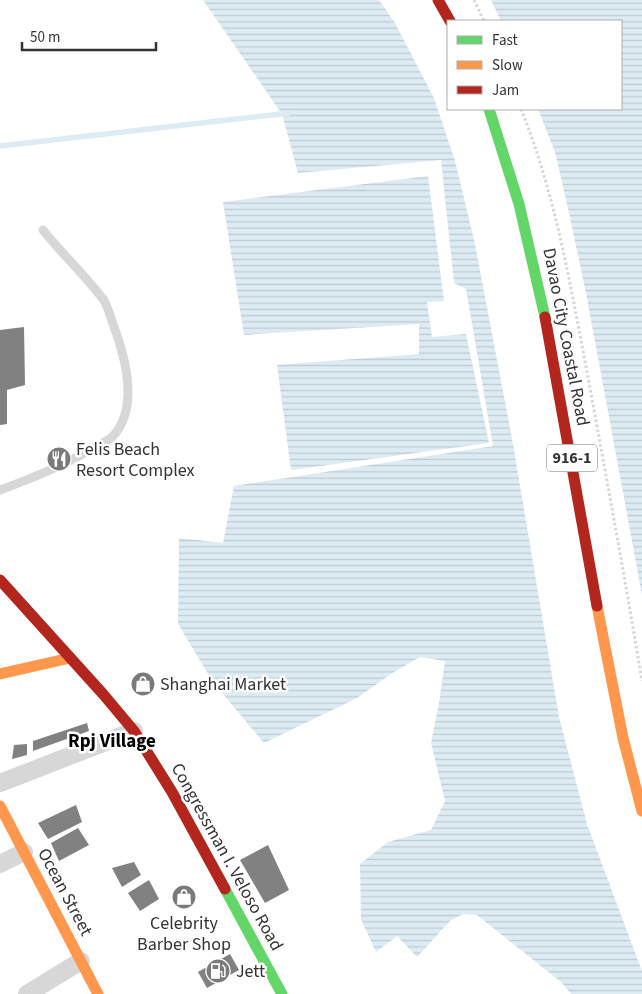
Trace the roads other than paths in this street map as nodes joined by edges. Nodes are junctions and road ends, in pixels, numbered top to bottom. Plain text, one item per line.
1 (438, 0) edge
2 (449, 20) edge
3 (489, 110) edge
4 (43, 230) dead end
5 (0, 490) edge
6 (1, 583) edge
7 (70, 658) junction
8 (0, 674) edge
9 (134, 731) junction
10 (0, 783) edge
11 (0, 806) edge
12 (642, 811) edge
13 (24, 852) junction
14 (0, 864) edge
15 (81, 961) junction
16 (27, 994) edge
17 (98, 994) edge
18 (282, 994) edge

1 - 2 main road
3 - 12 main road, Davao City Coastal Road / 916-1
4 - 5 lane
6 - 7 main road, Congressman I. Veloso Road
7 - 8 main road
7 - 9 main road, Congressman I. Veloso Road
9 - 10 street
9 - 18 main road, Congressman I. Veloso Road
11 - 13 main road, Ocean Street
13 - 14 street
13 - 15 main road, Ocean Street
15 - 16 street
15 - 17 main road, Ocean Street

